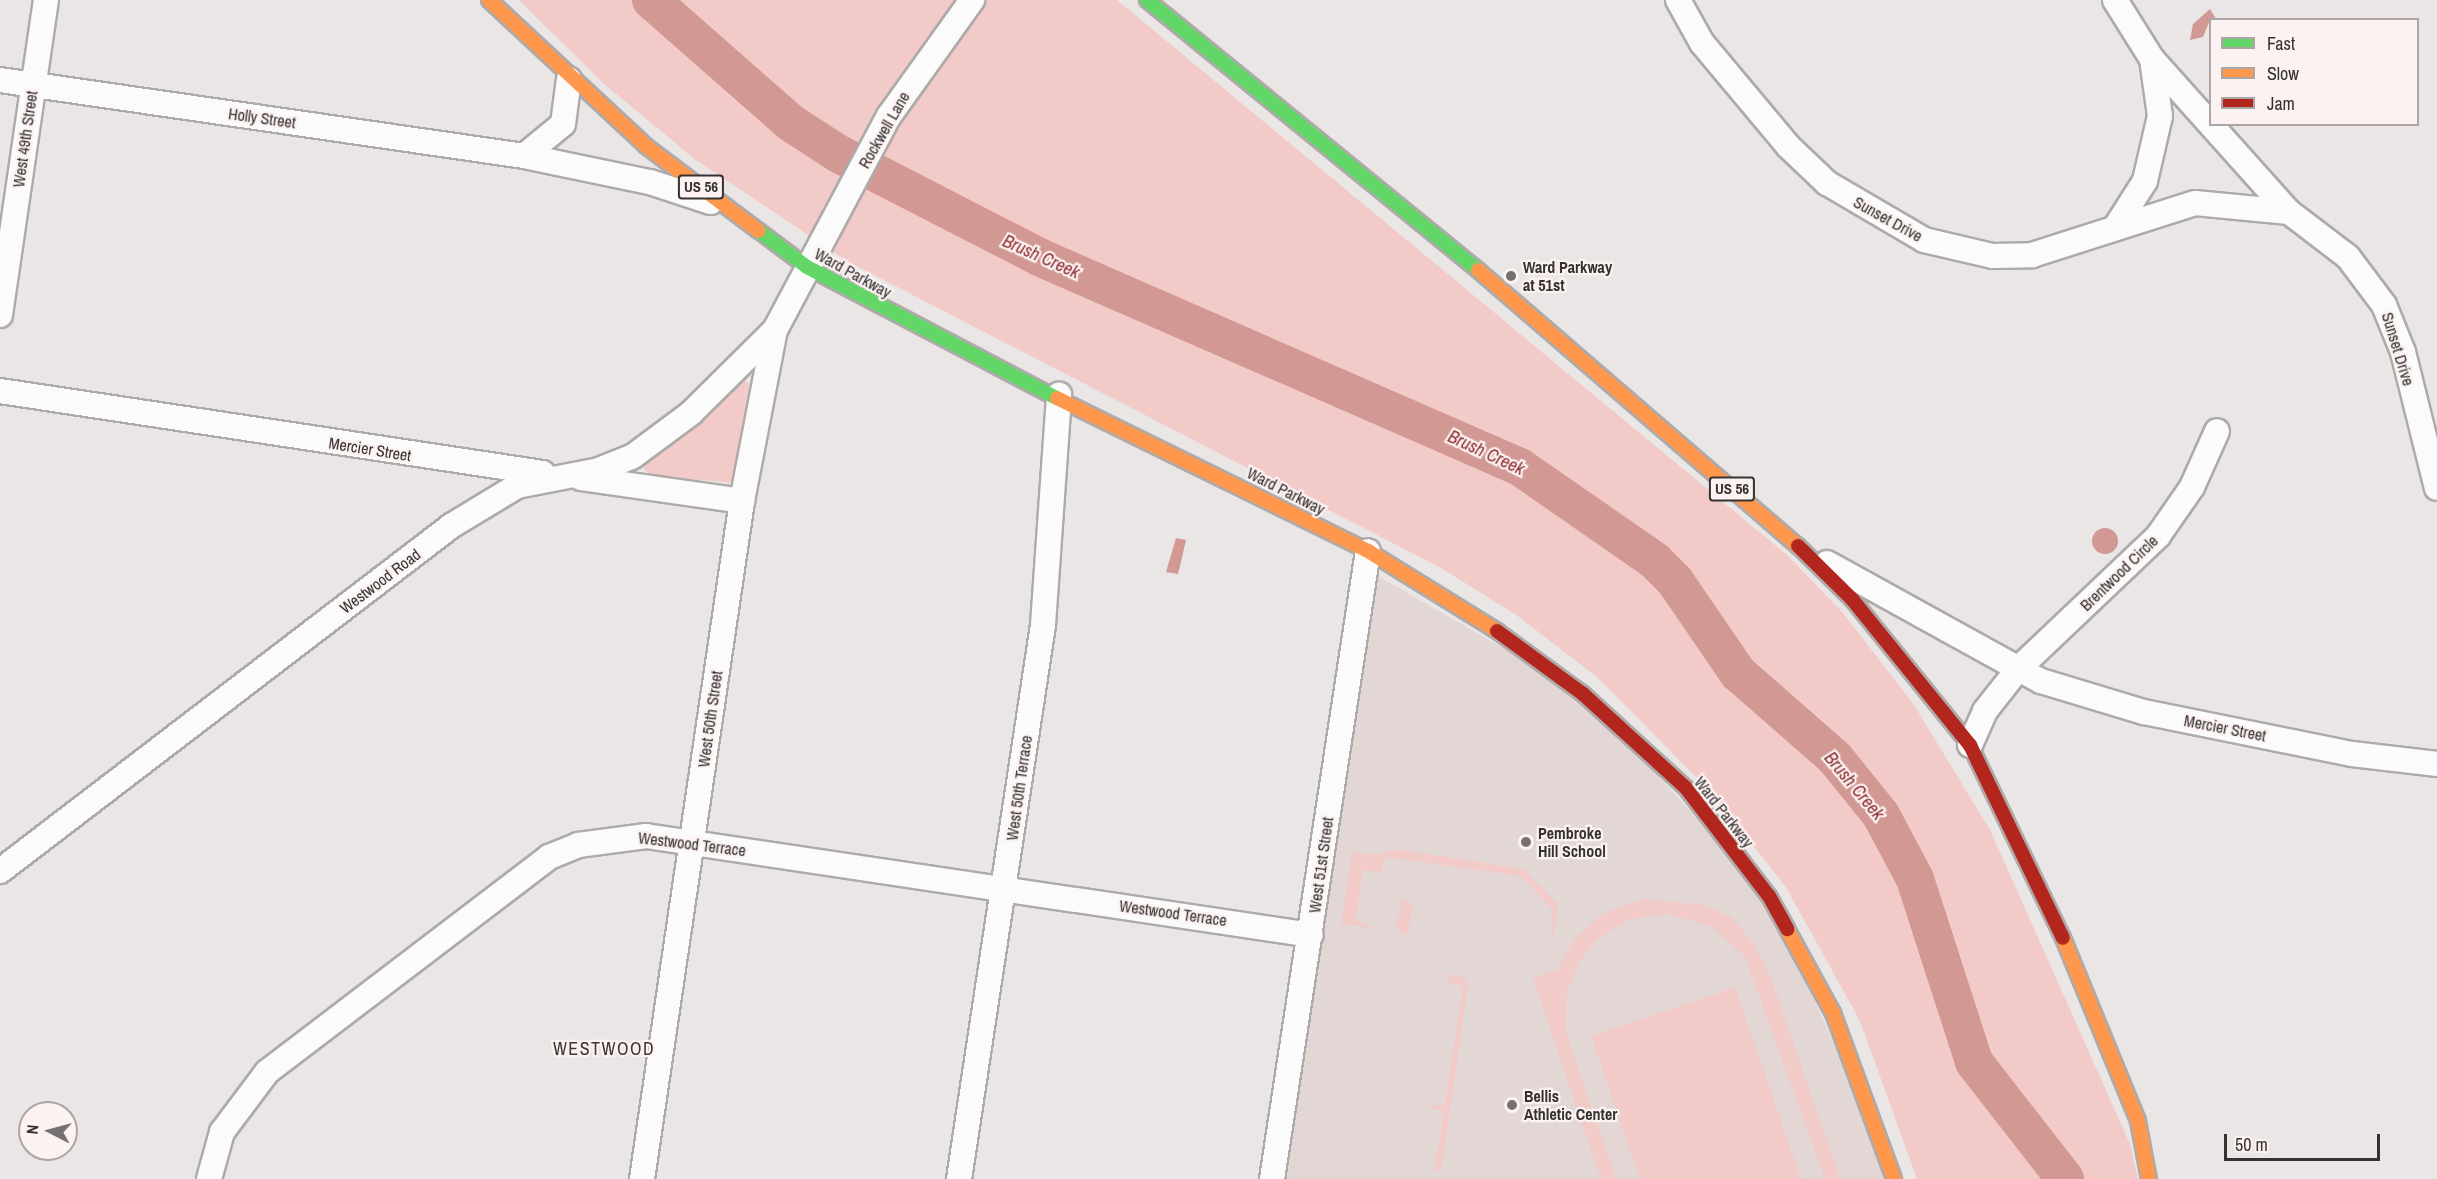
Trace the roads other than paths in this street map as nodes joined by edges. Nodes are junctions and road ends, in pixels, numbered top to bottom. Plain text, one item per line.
1 (46, 0) edge
2 (489, 0) edge
3 (972, 0) edge
4 (1147, 0) edge
5 (1678, 0) edge
6 (2115, 0) edge
7 (2152, 59) junction
8 (569, 79) junction
9 (0, 80) edge
10 (33, 85) junction
11 (2209, 123) edge
12 (2212, 126) edge
13 (524, 156) junction
14 (722, 202) junction
15 (2289, 212) junction
16 (2115, 228) junction
17 (807, 267) junction
18 (0, 315) edge
19 (775, 330) junction
20 (0, 391) edge
21 (1059, 395) junction
22 (2217, 431) dead end
23 (564, 476) junction
24 (2437, 488) edge
25 (742, 501) junction
26 (1803, 550) junction
27 (1368, 551) junction
28 (2018, 669) junction
29 (1970, 745) junction
30 (2437, 764) edge
31 (692, 843) junction
32 (0, 871) edge
33 (1004, 889) junction
34 (1311, 935) junction
35 (209, 1179) edge
36 (642, 1179) edge
37 (959, 1179) edge
38 (1272, 1179) edge
39 (1894, 1179) edge
40 (2149, 1179) edge

1 - 10 street, West 49th Street
2 - 8 highway, Ward Parkway / US 56
3 - 17 street, Rockwell Lane
4 - 26 highway, US 56
5 - 16 street, Sunset Drive
6 - 7 street
7 - 11 street, Sunset Drive
7 - 16 street
8 - 13 street
8 - 14 highway, Ward Parkway / US 56
9 - 10 street, Holly Street
10 - 13 street, Holly Street
10 - 18 street, West 49th Street
12 - 15 street, Sunset Drive
13 - 14 street, Holly Street
14 - 17 highway, Ward Parkway / US 56
15 - 16 street, Sunset Drive
15 - 24 street, Sunset Drive
17 - 19 street, West 50th Street
17 - 21 highway, Ward Parkway / US 56
19 - 23 street, Westwood Road
19 - 25 street, West 50th Street
20 - 23 street, Mercier Street
21 - 27 highway, Ward Parkway / US 56
21 - 33 street, West 50th Terrace
22 - 28 street, Brentwood Circle
23 - 25 street, Mercier Street
23 - 32 street, Westwood Road
25 - 31 street, West 50th Street
26 - 28 street, Mercier Street
26 - 29 highway, US 56
27 - 34 street, West 51st Street
27 - 39 highway, Ward Parkway / US 56
28 - 29 street
28 - 30 street, Mercier Street
29 - 40 highway, US 56
31 - 33 street, Westwood Terrace
31 - 35 street, Westwood Terrace
31 - 36 street, West 50th Street
33 - 34 street, Westwood Terrace
33 - 37 street, West 50th Terrace
34 - 38 street, West 51st Street

